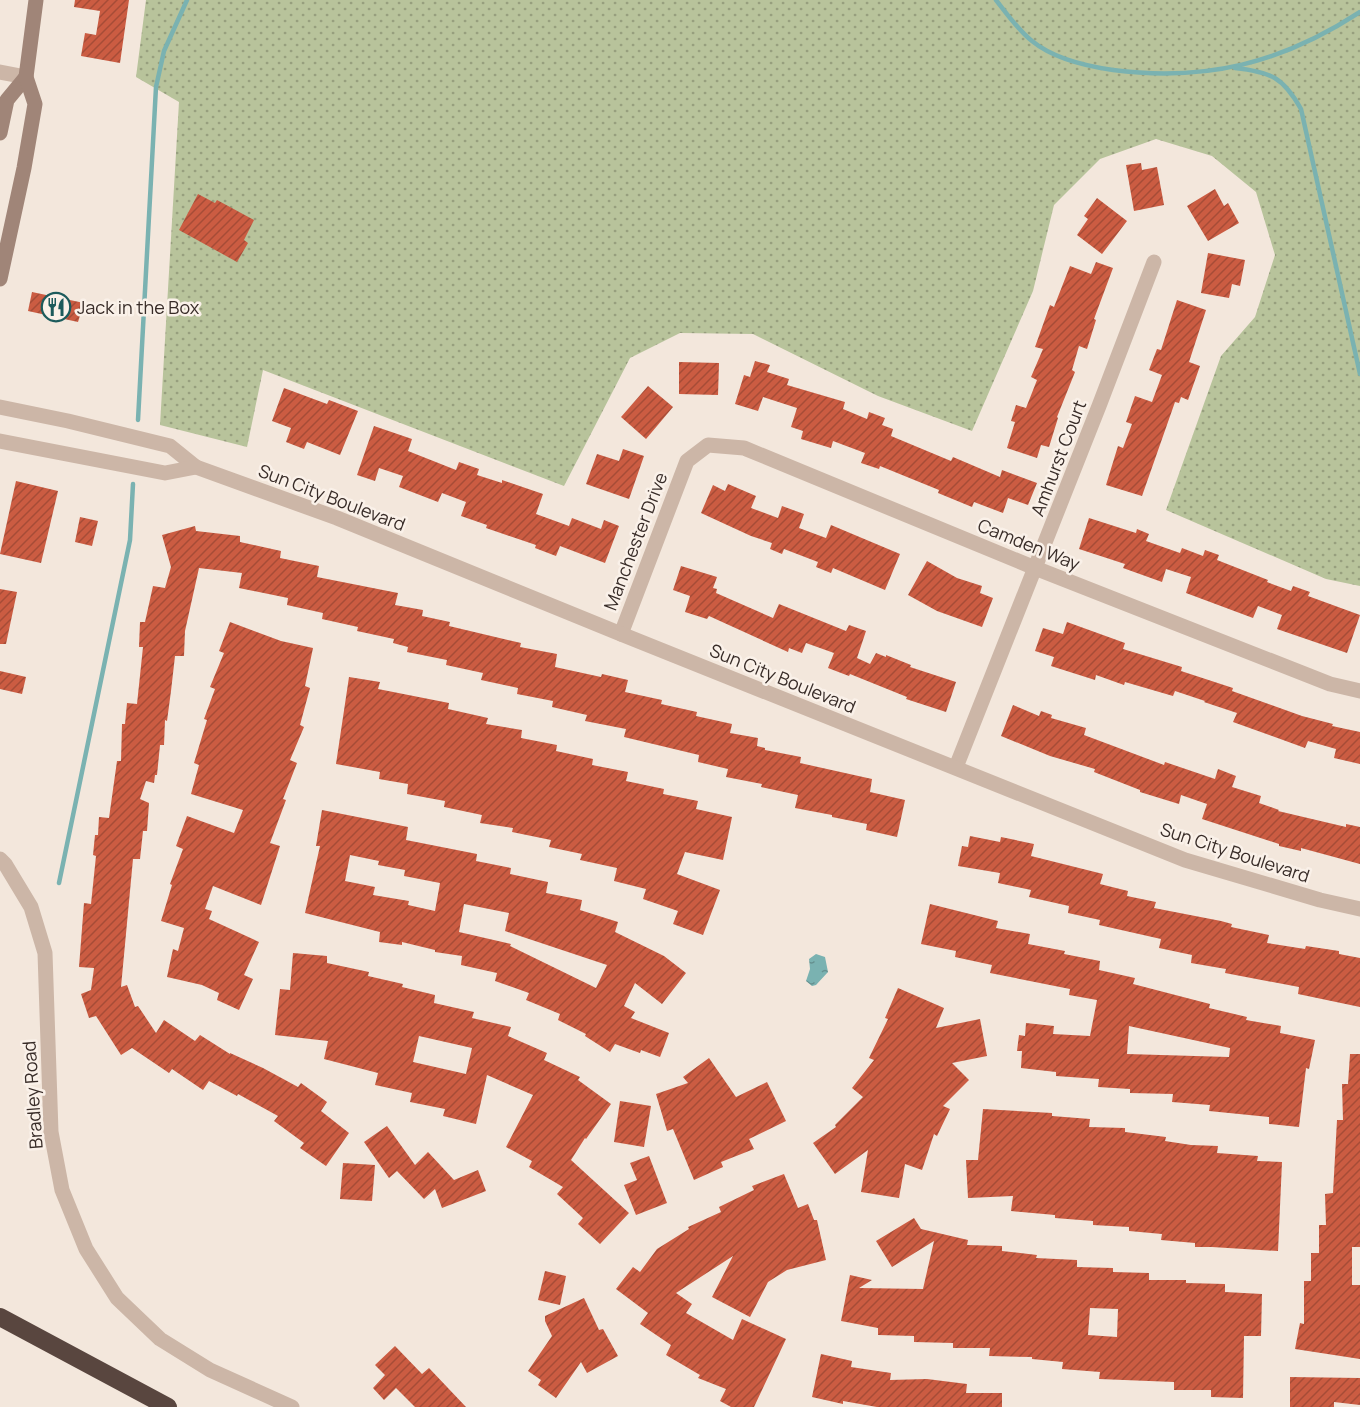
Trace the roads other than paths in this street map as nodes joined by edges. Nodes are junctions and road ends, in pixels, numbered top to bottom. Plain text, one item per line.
1 (36, 0) edge
2 (0, 72) edge
3 (26, 77) junction
4 (0, 133) edge
5 (1154, 262) dead end
6 (0, 279) edge
7 (0, 407) edge
8 (0, 441) edge
9 (687, 461) joint
10 (196, 467) junction
11 (1035, 568) junction
12 (621, 634) junction
13 (1360, 691) edge
14 (956, 767) junction
15 (0, 859) edge
16 (1360, 909) edge
17 (0, 1317) edge
18 (168, 1407) edge
19 (292, 1407) edge

1 - 3 main road
2 - 3 street
3 - 4 main road
3 - 6 main road
5 - 11 street, Amhurst Court
7 - 10 street, Sun City Boulevard
8 - 10 street
9 - 11 street, Camden Way
9 - 12 street, Manchester Drive
10 - 12 street, Sun City Boulevard
11 - 13 street, Camden Way
11 - 14 street, Amhurst Court
12 - 14 street, Sun City Boulevard
14 - 16 street, Sun City Boulevard
15 - 19 street, Bradley Road
17 - 18 highway

